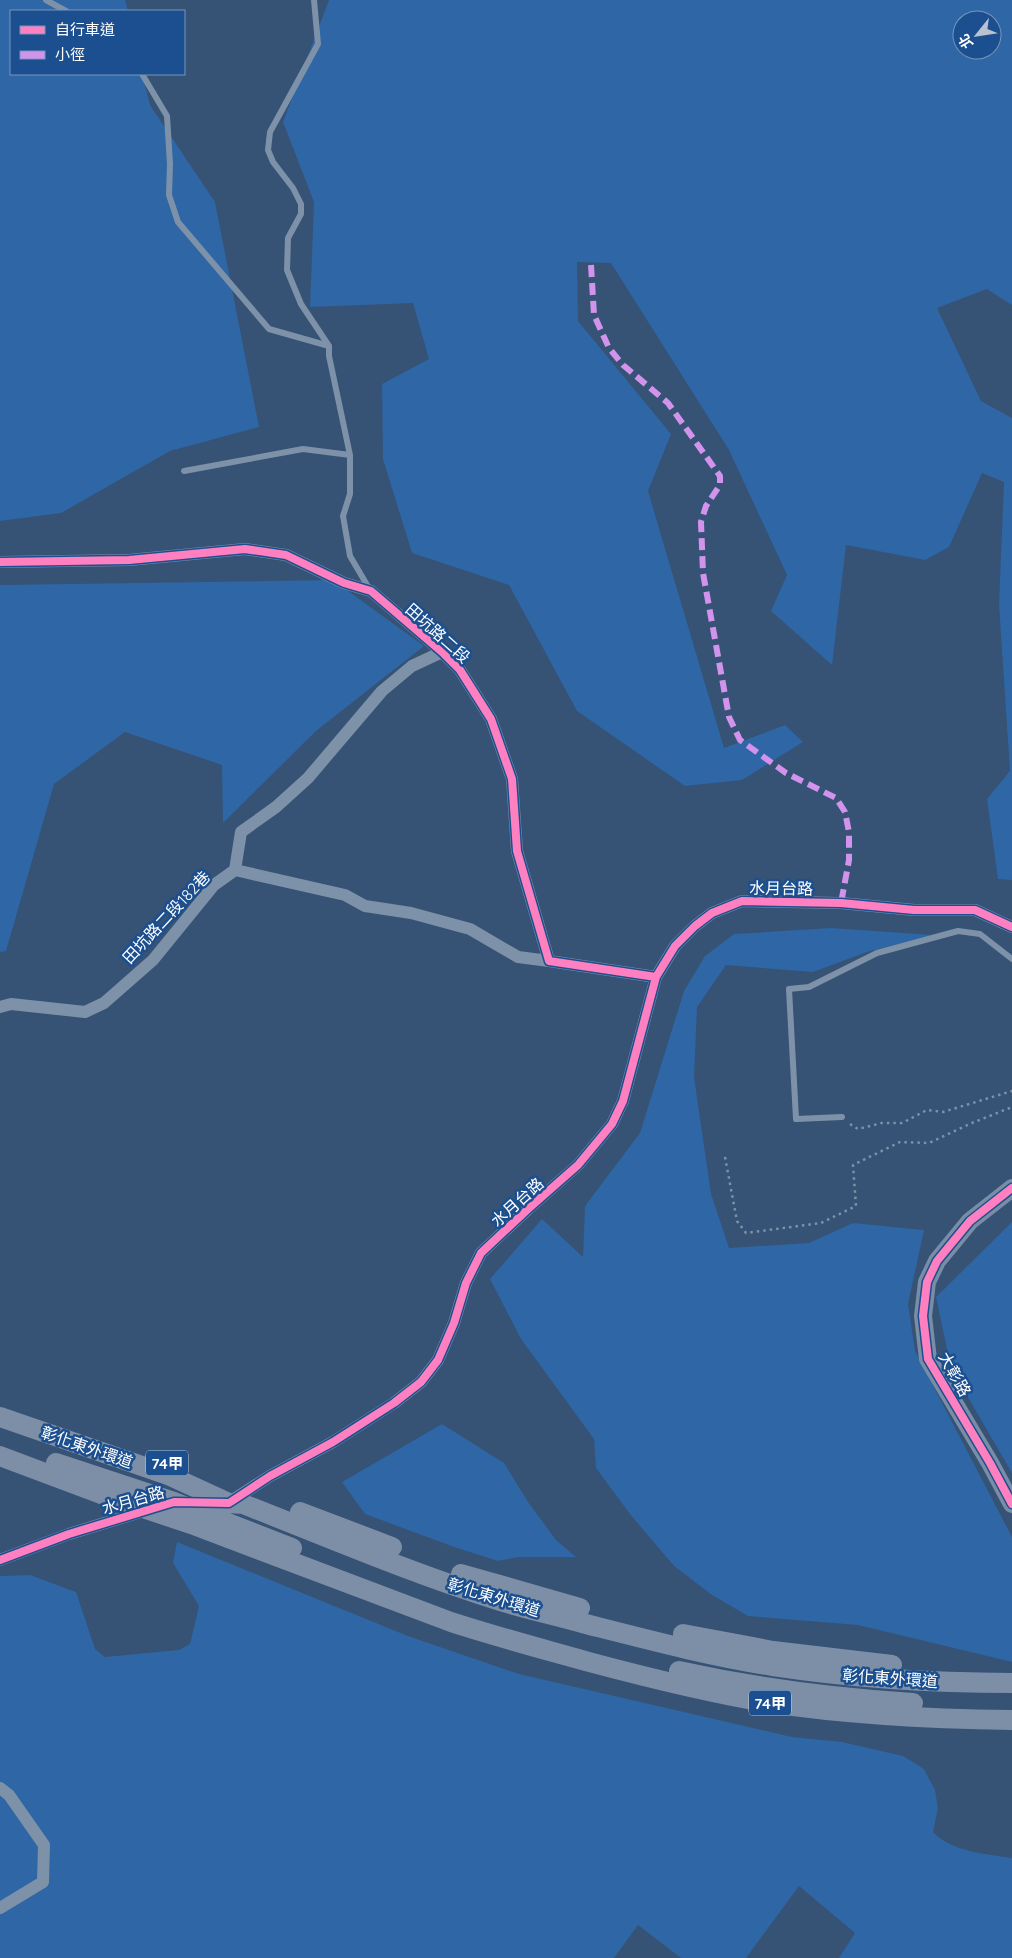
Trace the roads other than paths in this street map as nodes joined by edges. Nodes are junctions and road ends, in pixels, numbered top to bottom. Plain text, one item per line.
1 (46, 0) edge
2 (314, 0) edge
3 (64, 10) edge
4 (143, 75) edge
5 (329, 346) junction
6 (350, 455) junction
7 (184, 470) dead end
8 (0, 562) edge
9 (371, 591) junction
10 (442, 652) junction
11 (235, 870) junction
12 (1012, 927) edge
13 (1012, 959) edge
14 (548, 961) junction
15 (656, 976) junction
16 (0, 1007) edge
17 (842, 1117) road end
18 (1012, 1188) edge
19 (0, 1404) edge
20 (0, 1418) edge
21 (0, 1442) edge
22 (0, 1456) edge
23 (235, 1499) junction
24 (174, 1502) junction
25 (1012, 1504) edge
26 (148, 1510) junction
27 (0, 1560) edge
28 (320, 1566) junction
29 (1012, 1670) edge
30 (906, 1673) junction
31 (1012, 1683) edge
32 (1012, 1706) edge
33 (906, 1709) junction
34 (1012, 1720) edge
35 (0, 1788) edge
36 (0, 1908) edge

1 - 3 lane
2 - 5 lane
4 - 5 lane
5 - 6 lane
6 - 7 lane
6 - 9 lane
8 - 9 street, 田坑路二段
9 - 10 street, 田坑路二段
10 - 11 street, 田坑路二段182巷
10 - 14 street, 田坑路二段
11 - 14 street
11 - 16 street, 田坑路二段182巷
12 - 15 street, 水月台路
13 - 17 lane
14 - 15 street
15 - 23 street, 水月台路
18 - 25 main road, 大彰路
19 - 23 main road, 74甲
20 - 23 main road, 彰化東外環道 / 74甲
21 - 24 main road, 彰化東外環道 / 74甲
22 - 26 main road, 74甲
23 - 24 street, 水月台路
23 - 30 main road, 彰化東外環道 / 74甲
24 - 26 street, 水月台路
24 - 28 main road, 彰化東外環道 / 74甲
26 - 27 street, 水月台路
26 - 28 main road, 74甲
28 - 33 main road, 彰化東外環道 / 74甲
29 - 30 main road, 74甲
30 - 31 main road, 彰化東外環道 / 74甲
32 - 33 main road, 彰化東外環道 / 74甲
33 - 34 main road, 74甲
35 - 36 street

